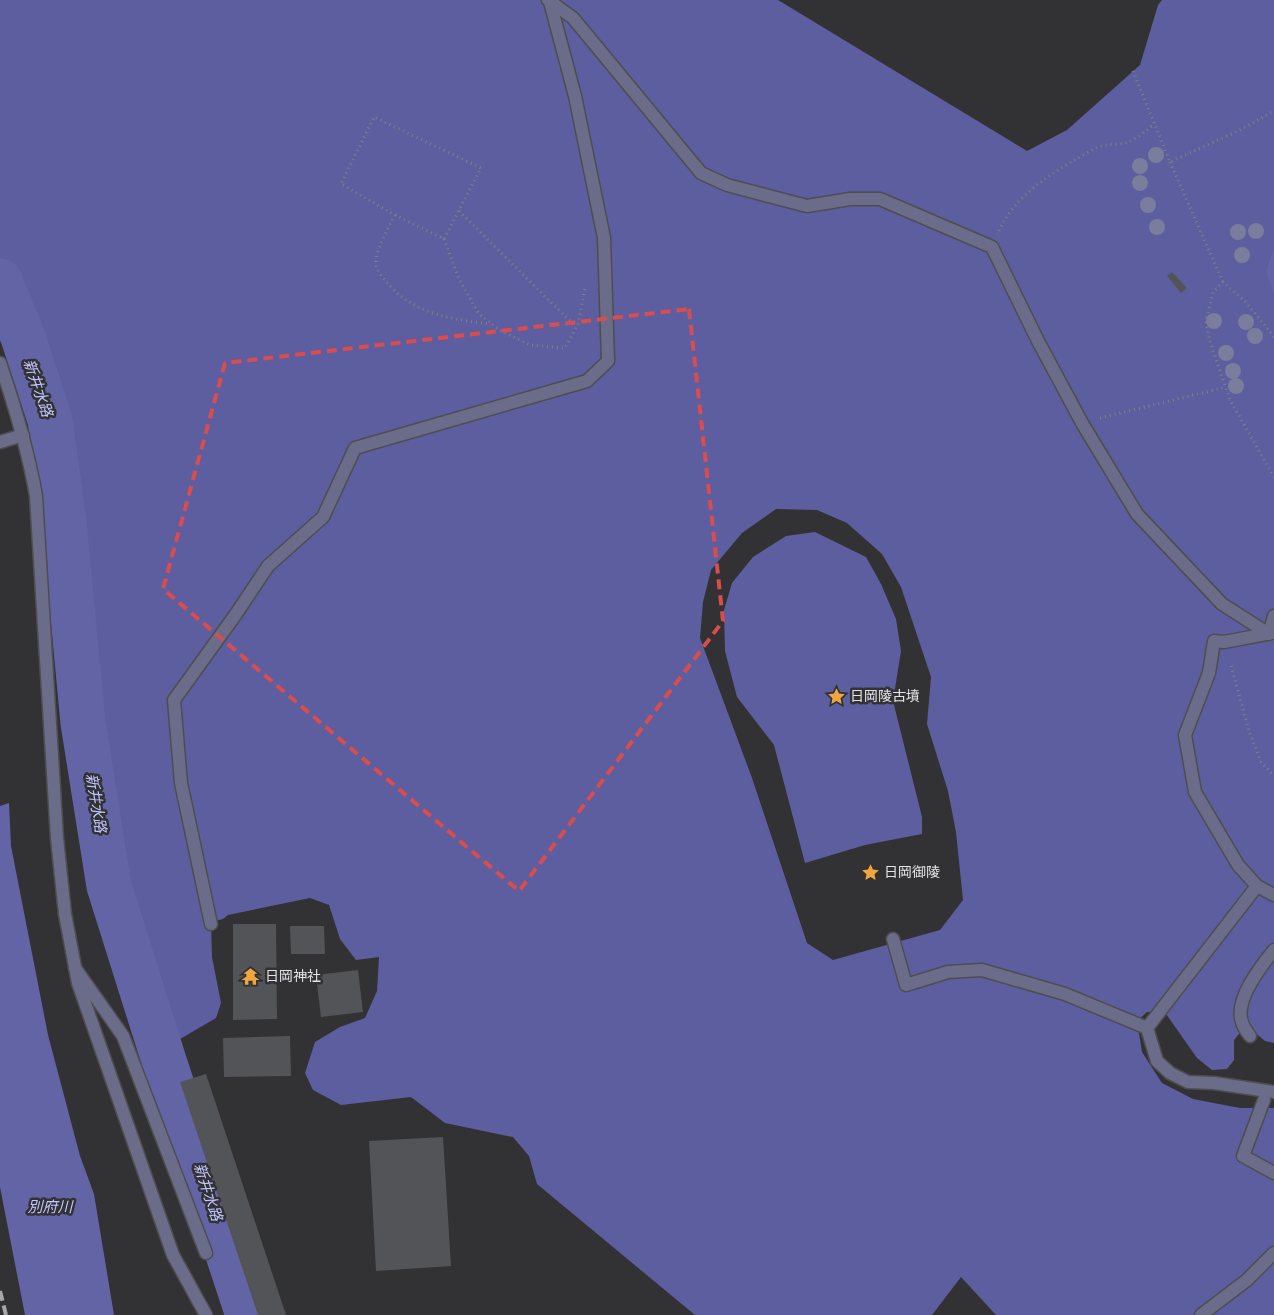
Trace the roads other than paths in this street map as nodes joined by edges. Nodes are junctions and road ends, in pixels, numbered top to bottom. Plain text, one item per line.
1 (549, 1) edge
2 (0, 363) edge
3 (23, 435) junction
4 (0, 442) edge
5 (1274, 616) edge
6 (1272, 633) edge
7 (1257, 886) junction
8 (1274, 895) edge
9 (211, 924) dead end
10 (893, 939) dead end
11 (1274, 950) edge
12 (75, 968) junction
13 (1147, 1028) junction
14 (1250, 1036) dead end
15 (1269, 1096) edge
16 (1274, 1173) edge
17 (1274, 1252) edge
18 (206, 1253) dead end
19 (206, 1315) edge
20 (1201, 1315) edge

1 - 6 street
1 - 9 street
2 - 3 street
3 - 4 street
3 - 12 street
5 - 6 street
6 - 7 street
7 - 8 street
7 - 13 street
10 - 13 street
11 - 14 street
12 - 18 street
12 - 19 street
13 - 15 street
15 - 16 street
17 - 20 street

